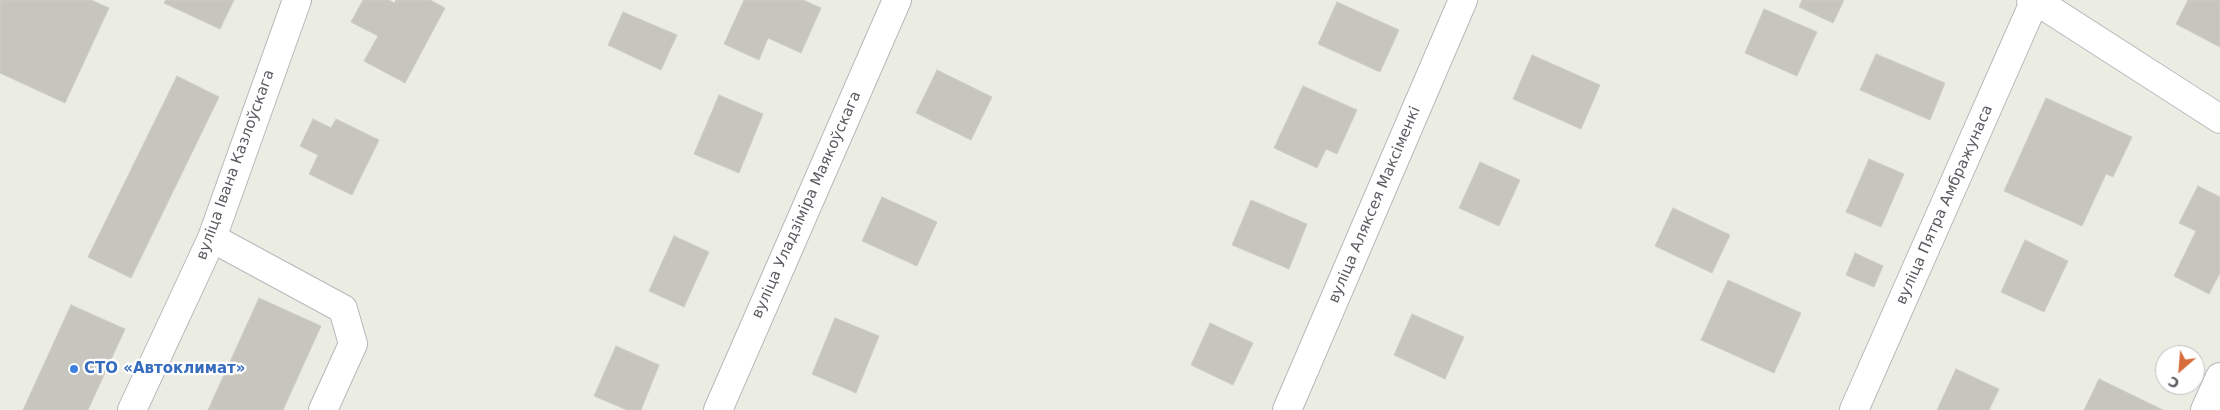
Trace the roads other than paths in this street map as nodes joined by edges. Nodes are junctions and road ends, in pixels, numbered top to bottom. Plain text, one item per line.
1 (297, 0) edge
2 (897, 0) edge
3 (1463, 0) edge
4 (2031, 0) edge
5 (2035, 0) edge
6 (2220, 119) edge
7 (212, 238) junction
8 (2220, 377) edge
9 (132, 410) edge
10 (323, 410) edge
11 (718, 410) edge
12 (1287, 410) edge
13 (1854, 410) edge
14 (2205, 410) edge

1 - 7 street, вуліца Івана Казлоўскага
2 - 11 street, вуліца Уладзіміра Маякоўскага
3 - 12 street, вуліца Аляксея Максіменкі
4 - 5 street
5 - 6 street
5 - 13 street, вуліца Пятра Амбражунаса
7 - 9 street, вуліца Івана Казлоўскага
7 - 10 street
8 - 14 street

